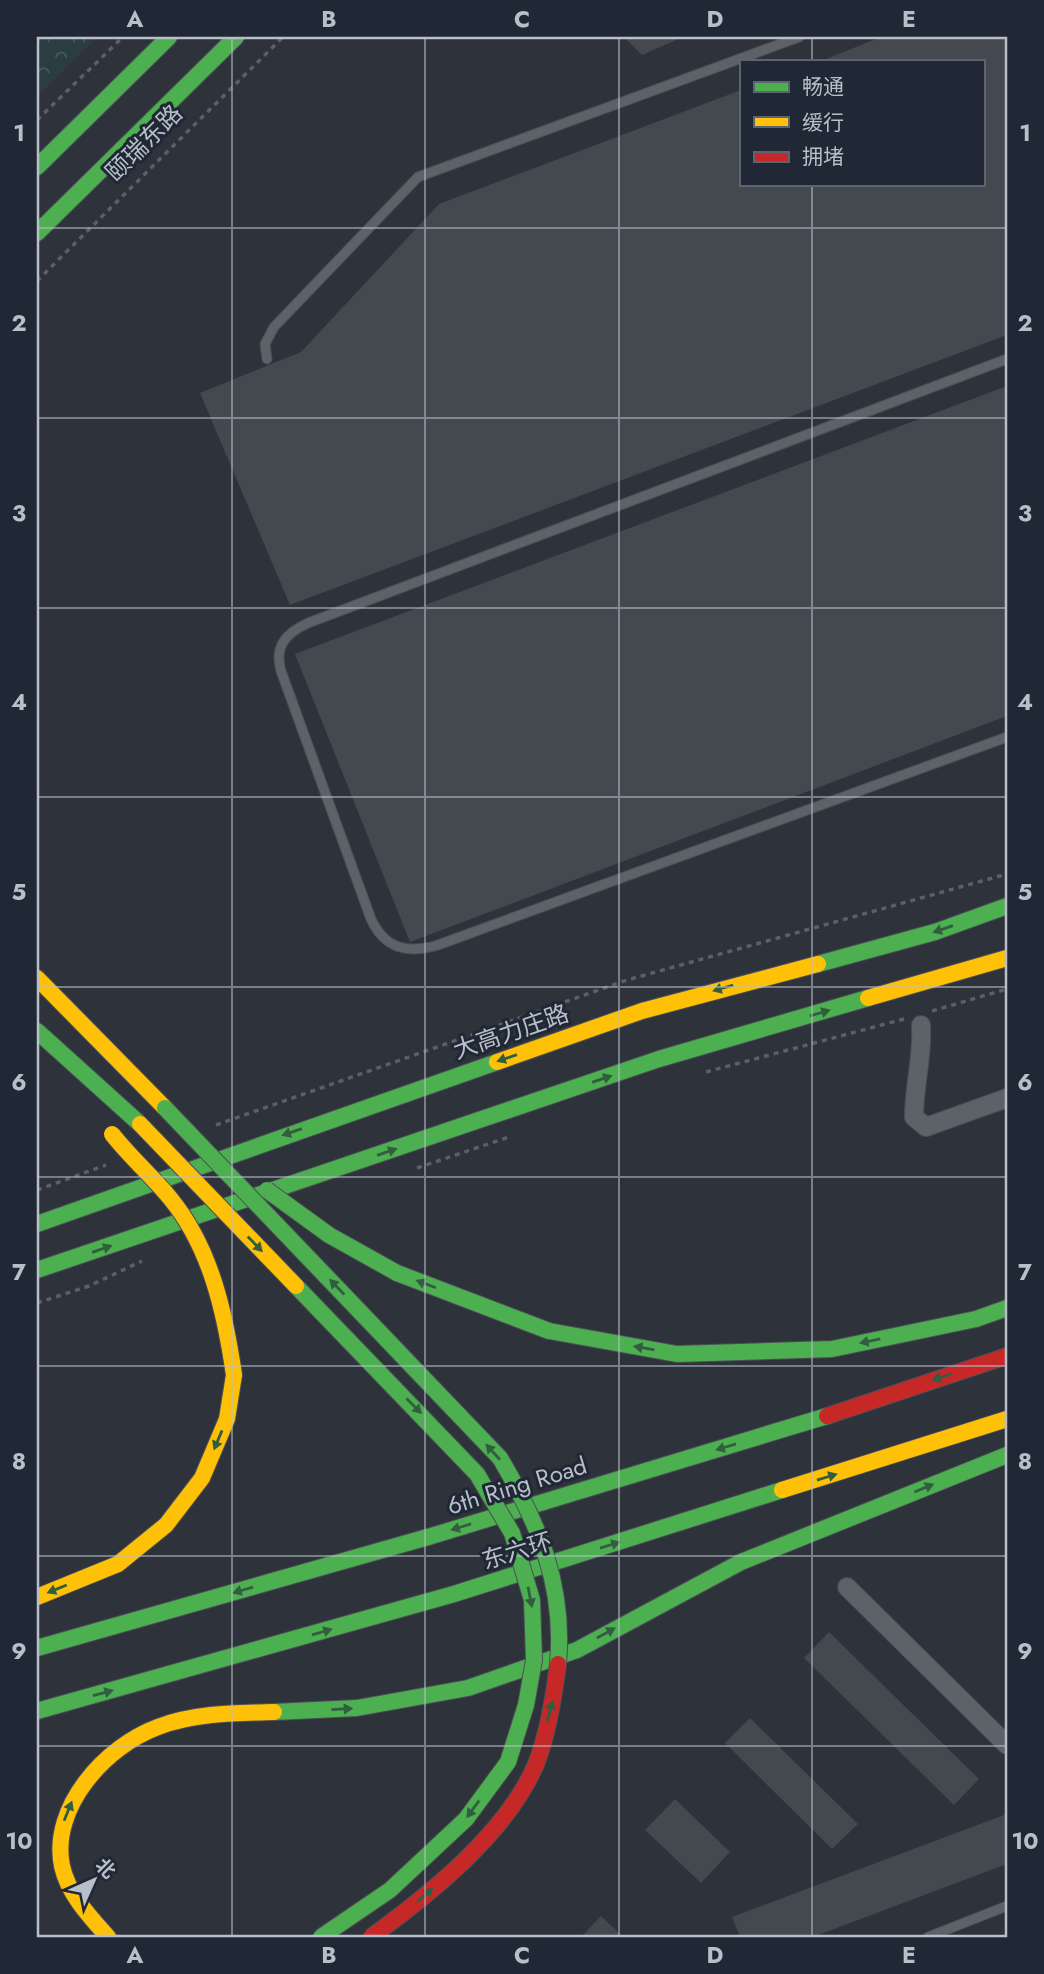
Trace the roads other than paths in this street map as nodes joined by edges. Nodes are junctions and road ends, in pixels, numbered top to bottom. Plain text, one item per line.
1 (169, 37) edge
2 (236, 37) edge
3 (799, 37) edge
4 (37, 167) edge
5 (37, 233) edge
6 (267, 359) dead end
7 (1007, 359) edge
8 (1007, 737) edge
9 (1007, 906) edge
10 (1007, 958) edge
11 (37, 978) edge
12 (915, 1019) road end
13 (40, 1034) edge
14 (1007, 1098) edge
15 (89, 1102) dead end
16 (165, 1108) junction
17 (108, 1128) dead end
18 (37, 1224) edge
19 (37, 1270) edge
20 (1007, 1308) edge
21 (1007, 1356) edge
22 (1007, 1419) edge
23 (1007, 1455) edge
24 (846, 1587) dead end
25 (37, 1597) edge
26 (37, 1648) edge
27 (37, 1711) edge
28 (1007, 1745) edge
29 (1007, 1906) edge
30 (108, 1937) edge
31 (321, 1937) edge
32 (371, 1937) edge
33 (928, 1937) edge

1 - 4 main road
2 - 5 main road, 颐瑞东路
3 - 6 lane
7 - 8 lane
9 -> 18 main road, 大高力庄路
19 -> 10 main road
11 - 16 main road
12 - 14 street
13 - 15 main road
13 -> 31 main road, bridge
20 -> 16 main road, bridge
32 -> 16 main road, bridge
17 -> 25 main road, bridge
21 -> 26 main road, 6th Ring Road
27 -> 22 main road, 东六环
30 -> 23 main road
24 - 28 street
29 - 33 lane

